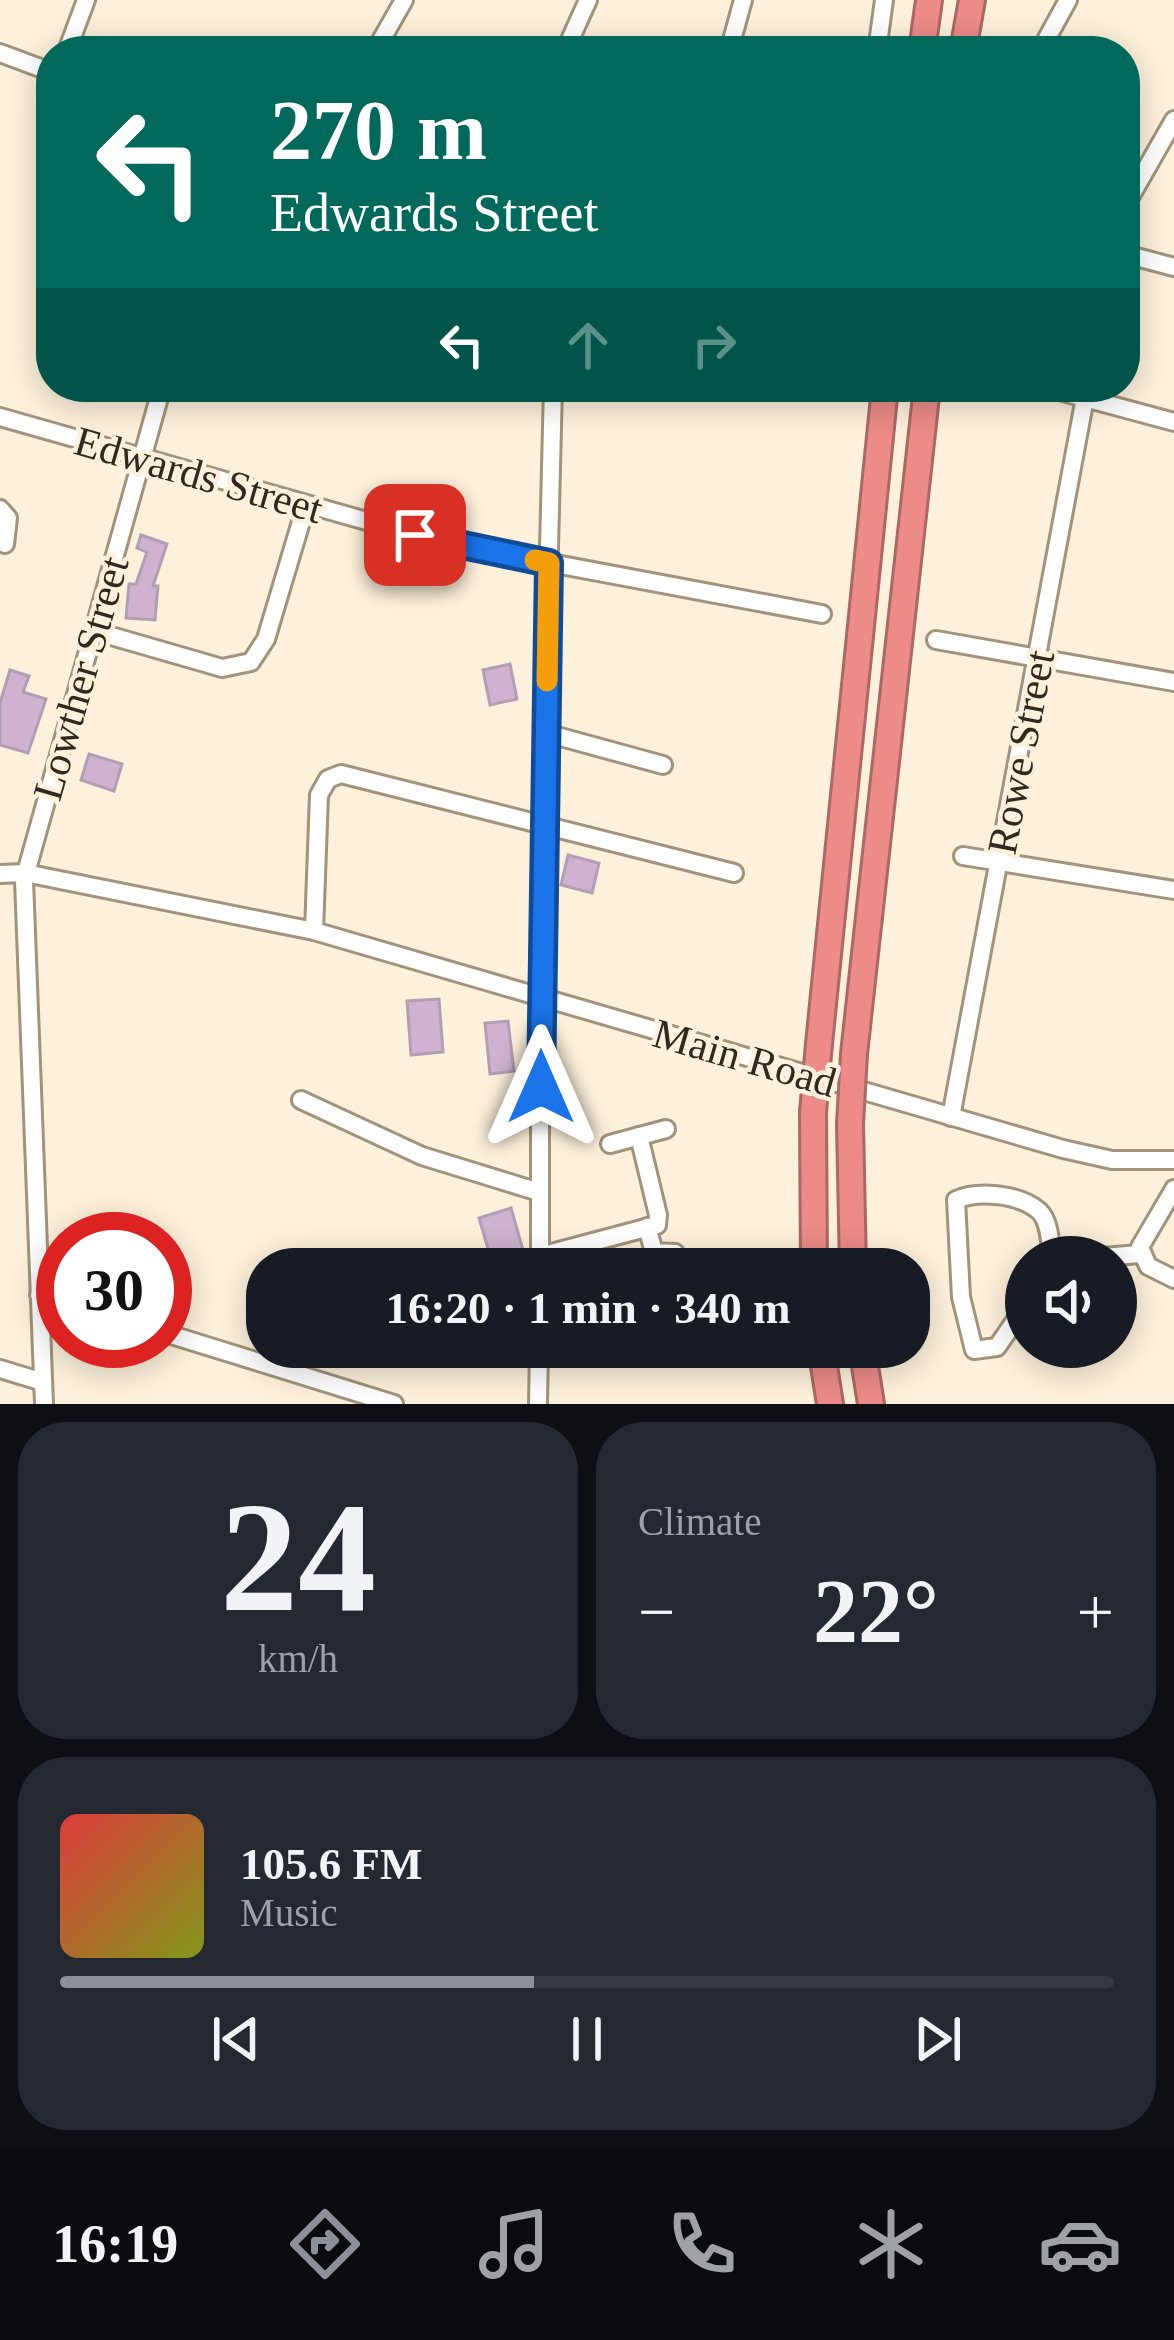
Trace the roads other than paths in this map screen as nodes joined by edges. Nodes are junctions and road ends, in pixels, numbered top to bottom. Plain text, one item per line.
1 (86, 0) edge
2 (404, 0) edge
3 (588, 0) edge
4 (743, 0) edge
5 (884, 0) edge
6 (929, 0) edge
7 (972, 0) edge
8 (1068, 0) edge
9 (73, 36) edge
10 (384, 36) edge
11 (572, 36) edge
12 (733, 36) edge
13 (879, 36) edge
14 (924, 36) edge
15 (966, 36) edge
16 (1048, 36) edge
17 (0, 53) edge
18 (36, 66) edge
19 (1174, 120) edge
20 (1140, 180) edge
21 (1140, 258) edge
22 (1174, 267) edge
23 (158, 402) edge
24 (553, 402) edge
25 (883, 402) edge
26 (925, 402) edge
27 (1085, 402) edge
28 (1114, 402) edge
29 (0, 416) edge
30 (1174, 422) edge
31 (141, 459) junction
32 (306, 505) junction
33 (0, 509) edge
34 (4, 544) dead end
35 (549, 563) junction
36 (822, 614) dead end
37 (94, 631) junction
38 (936, 640) dead end
39 (1038, 658) junction
40 (1174, 682) edge
41 (546, 733) junction
42 (663, 765) dead end
43 (543, 824) junction
44 (963, 856) dead end
45 (1000, 861) junction
46 (734, 873) dead end
47 (29, 877) junction
48 (0, 878) edge
49 (1174, 890) edge
50 (314, 931) junction
51 (542, 997) junction
52 (301, 1100) dead end
53 (951, 1117) junction
54 (666, 1129) dead end
55 (639, 1136) junction
56 (610, 1144) dead end
57 (1174, 1160) edge
58 (1174, 1190) edge
59 (539, 1192) junction
60 (37, 1212) edge
61 (647, 1227) junction
62 (1048, 1236) edge
63 (540, 1248) edge
64 (583, 1248) edge
65 (652, 1248) edge
66 (814, 1248) edge
67 (853, 1248) edge
68 (1137, 1254) edge
69 (1140, 1254) junction
70 (1174, 1279) edge
71 (1005, 1335) edge
72 (192, 1341) edge
73 (42, 1368) edge
74 (539, 1368) edge
75 (824, 1368) edge
76 (865, 1368) edge
77 (0, 1369) edge
78 (43, 1382) junction
79 (44, 1404) edge
80 (394, 1404) edge
81 (538, 1404) edge
82 (830, 1404) edge
83 (871, 1404) edge

1 - 9 street
2 - 10 street
3 - 11 street
4 - 12 street
5 - 13 street
6 - 14 highway
7 - 15 highway
8 - 16 street
17 - 18 street
19 - 20 street
21 - 22 street
23 - 31 street, Lowther Street
24 - 35 street
25 - 66 highway, bridge
26 - 67 highway, bridge
27 - 39 street, Rowe Street
28 - 30 street
29 - 31 street, Edwards Street
31 - 32 street, Edwards Street
31 - 37 street, Lowther Street
32 - 35 street, Edwards Street
32 - 37 street
33 - 34 street
35 - 36 street, Edwards Street
35 - 41 street
37 - 47 street, Lowther Street
38 - 39 street
39 - 40 street
39 - 45 street, Rowe Street
41 - 42 street
41 - 43 street
43 - 46 street
43 - 50 street
43 - 51 street
44 - 45 street
45 - 49 street
45 - 53 street, Rowe Street
47 - 48 street, Main Road
47 - 50 street, Main Road
47 - 60 street, Lowther Street
50 - 51 street, Main Road
51 - 53 street, Main Road
51 - 59 street
52 - 59 street
53 - 57 street, Main Road
54 - 55 street
55 - 56 street
55 - 61 street
58 - 69 street
59 - 63 street
61 - 64 street
61 - 65 street
62 - 71 street
68 - 69 street
69 - 70 street
72 - 80 street
73 - 78 street, Lowther Street
74 - 81 street
75 - 82 highway
76 - 83 highway
77 - 78 street
78 - 79 street, Lowther Street

